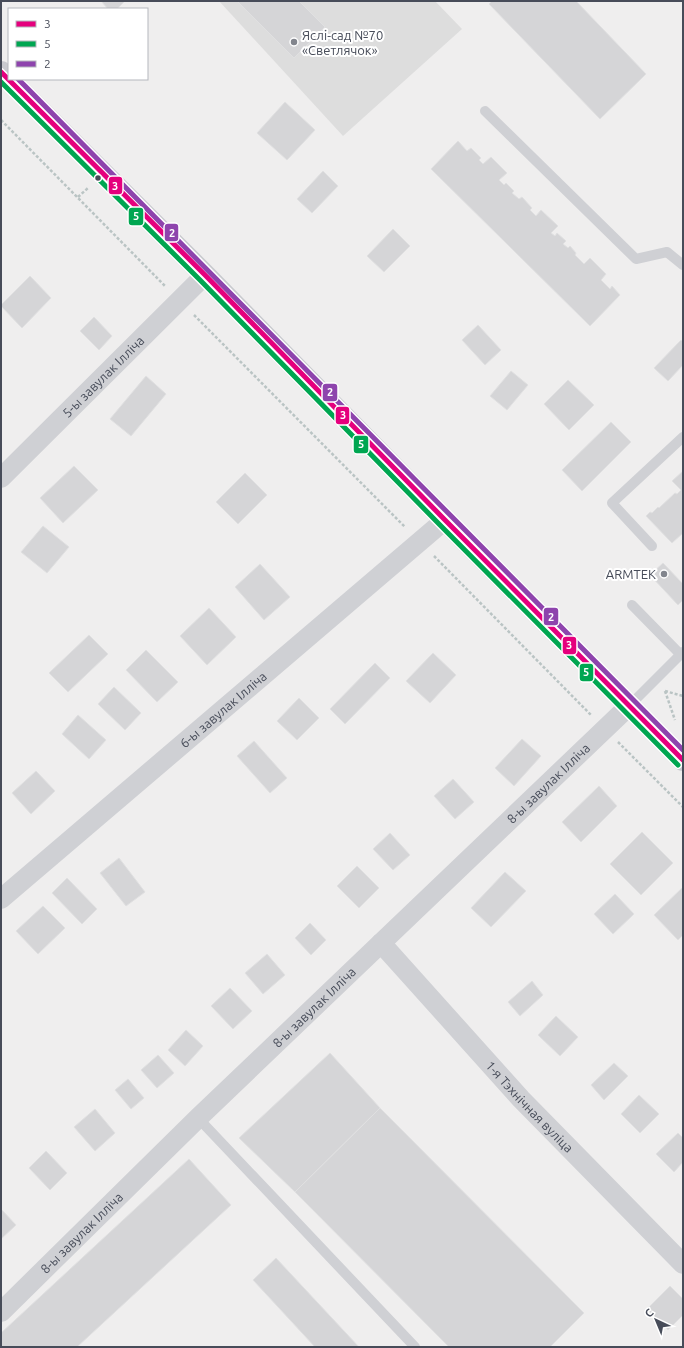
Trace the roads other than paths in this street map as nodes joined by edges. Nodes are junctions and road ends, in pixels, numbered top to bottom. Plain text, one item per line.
1 (9, 80) edge
2 (485, 111) dead end
3 (683, 265) edge
4 (205, 275) junction
5 (683, 437) edge
6 (1, 478) edge
7 (445, 520) junction
8 (652, 546) dead end
9 (632, 605) dead end
10 (682, 653) edge
11 (630, 705) junction
12 (683, 760) edge
13 (1, 899) edge
14 (382, 943) junction
15 (198, 1118) junction
16 (683, 1264) edge
17 (1, 1312) edge
18 (415, 1347) edge

1 - 4 main road
2 - 3 lane
4 - 6 street, 5-ы завулак Ілліча
4 - 7 main road
5 - 8 lane
7 - 11 main road
7 - 13 street, 6-ы завулак Ілліча
9 - 10 lane
10 - 11 lane
11 - 12 main road
11 - 14 street, 8-ы завулак Ілліча
14 - 15 street, 8-ы завулак Ілліча
14 - 16 street, 1-я Тэхнічная вуліца
15 - 17 street, 8-ы завулак Ілліча
15 - 18 lane

